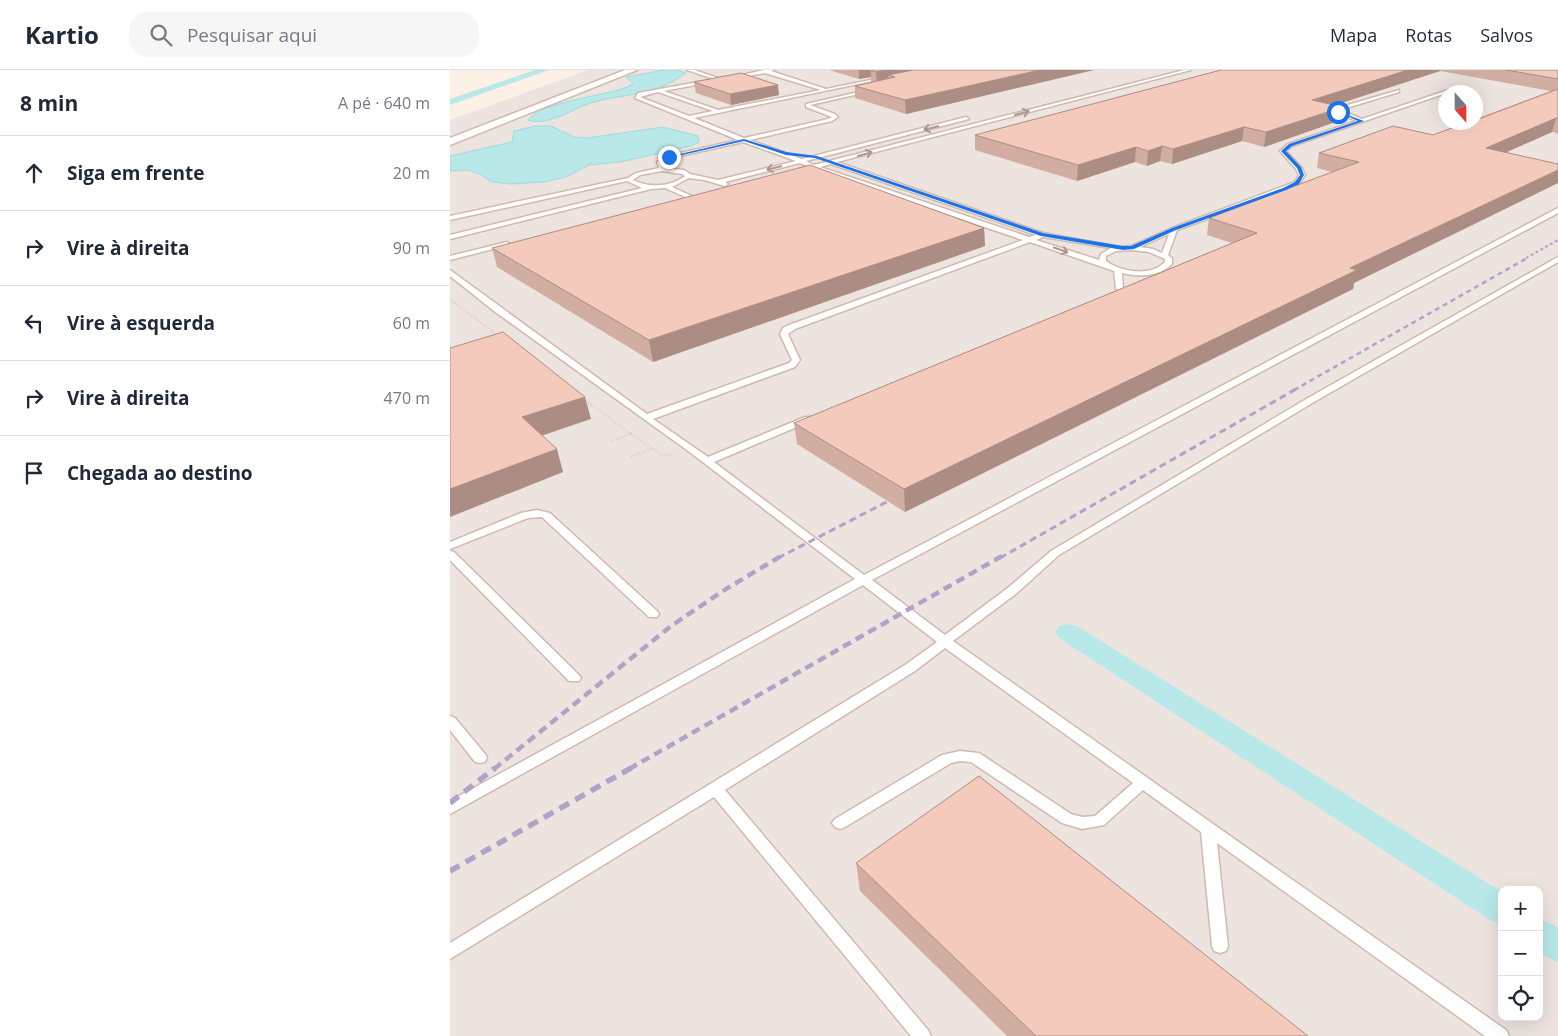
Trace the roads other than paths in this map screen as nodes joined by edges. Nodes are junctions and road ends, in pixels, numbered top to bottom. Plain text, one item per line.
1 (633, 70) edge
2 (689, 70) edge
3 (709, 70) edge
4 (772, 70) edge
5 (1166, 70) edge
6 (1189, 70) edge
7 (765, 71) edge
8 (697, 72) junction
9 (743, 73) edge
10 (892, 77) edge
11 (720, 80) junction
12 (1101, 86) dead end
13 (877, 88) edge
14 (826, 90) junction
15 (1080, 90) dead end
16 (1397, 90) edge
17 (659, 91) junction
18 (1095, 94) junction
19 (1438, 95) edge
20 (718, 112) junction
21 (974, 117) dead end
22 (688, 118) junction
23 (1362, 121) junction
24 (956, 122) junction
25 (970, 126) junction
26 (744, 140) junction
27 (450, 142) edge
28 (786, 154) junction
29 (815, 157) junction
30 (800, 161) junction
31 (832, 162) junction
32 (814, 167) junction
33 (662, 169) junction
34 (796, 172) edge
35 (688, 176) junction
36 (630, 179) junction
37 (718, 182) junction
38 (656, 186) junction
39 (665, 186) junction
40 (717, 192) edge
41 (700, 196) edge
42 (930, 196) junction
43 (692, 198) junction
44 (682, 200) edge
45 (914, 200) junction
46 (1558, 210) edge
47 (450, 218) edge
48 (1174, 229) junction
49 (1042, 235) junction
50 (450, 237) edge
51 (1028, 239) junction
52 (518, 242) edge
53 (1123, 248) junction
54 (1132, 248) junction
55 (1165, 255) junction
56 (450, 258) edge
57 (1558, 259) edge
58 (1105, 265) junction
59 (1118, 271) junction
60 (1156, 271) junction
61 (450, 272) edge
62 (1142, 281) edge
63 (1111, 293) edge
64 (817, 415) edge
65 (646, 418) junction
66 (707, 461) junction
67 (450, 546) edge
68 (450, 554) edge
69 (863, 580) junction
70 (653, 614) dead end
71 (944, 641) junction
72 (574, 678) dead end
73 (450, 721) edge
74 (480, 758) dead end
75 (1143, 782) junction
76 (716, 789) junction
77 (450, 808) edge
78 (840, 823) dead end
79 (1208, 828) junction
80 (1220, 946) dead end
81 (450, 952) edge
82 (1496, 1034) edge
83 (922, 1036) edge

1 - 27 street
2 - 8 lane
3 - 8 lane
4 - 7 lane
5 - 12 lane
6 - 18 lane
7 - 9 lane
7 - 14 lane
8 - 11 lane
9 - 11 lane
10 - 14 lane
11 - 17 lane
13 - 26 lane
14 - 20 lane
15 - 18 lane
16 - 23 lane
17 - 20 lane
17 - 22 lane
25 -> 18 lane
19 - 23 lane
20 - 22 lane
21 - 24 lane
22 - 26 lane
23 - 48 lane
24 - 25 lane
24 -> 29 lane
31 -> 25 lane
26 - 28 lane
26 - 33 lane
28 - 29 lane
28 - 30 lane
29 - 30 lane
29 - 31 lane
30 - 32 lane
30 -> 37 lane
31 - 32 lane
31 - 42 lane
32 - 34 lane
32 - 45 lane
33 - 35 lane
33 - 36 lane
35 - 37 lane
35 - 39 lane
36 - 38 lane
36 - 47 lane
37 - 40 lane
38 - 39 lane
38 - 50 lane
39 - 43 lane
41 - 43 lane
42 - 45 lane
42 - 49 lane
43 - 44 lane
45 - 51 lane
46 - 69 lane
48 - 54 lane
48 - 55 lane
49 - 51 lane
49 - 53 lane
51 -> 58 lane
51 - 65 lane
52 - 56 lane
53 - 54 lane
53 - 58 lane
54 - 55 lane
55 - 60 lane
57 - 71 lane
58 - 59 lane
59 - 60 lane
59 - 63 lane
60 - 62 lane
61 - 65 lane
64 - 66 lane
65 - 66 lane
66 - 69 lane
67 - 70 lane
68 - 72 lane
69 - 71 lane
69 - 77 lane
71 - 75 lane
71 - 76 lane
73 - 74 lane
75 - 78 lane
75 - 79 lane
76 - 81 lane
76 - 83 lane
79 - 80 lane
79 - 82 lane

